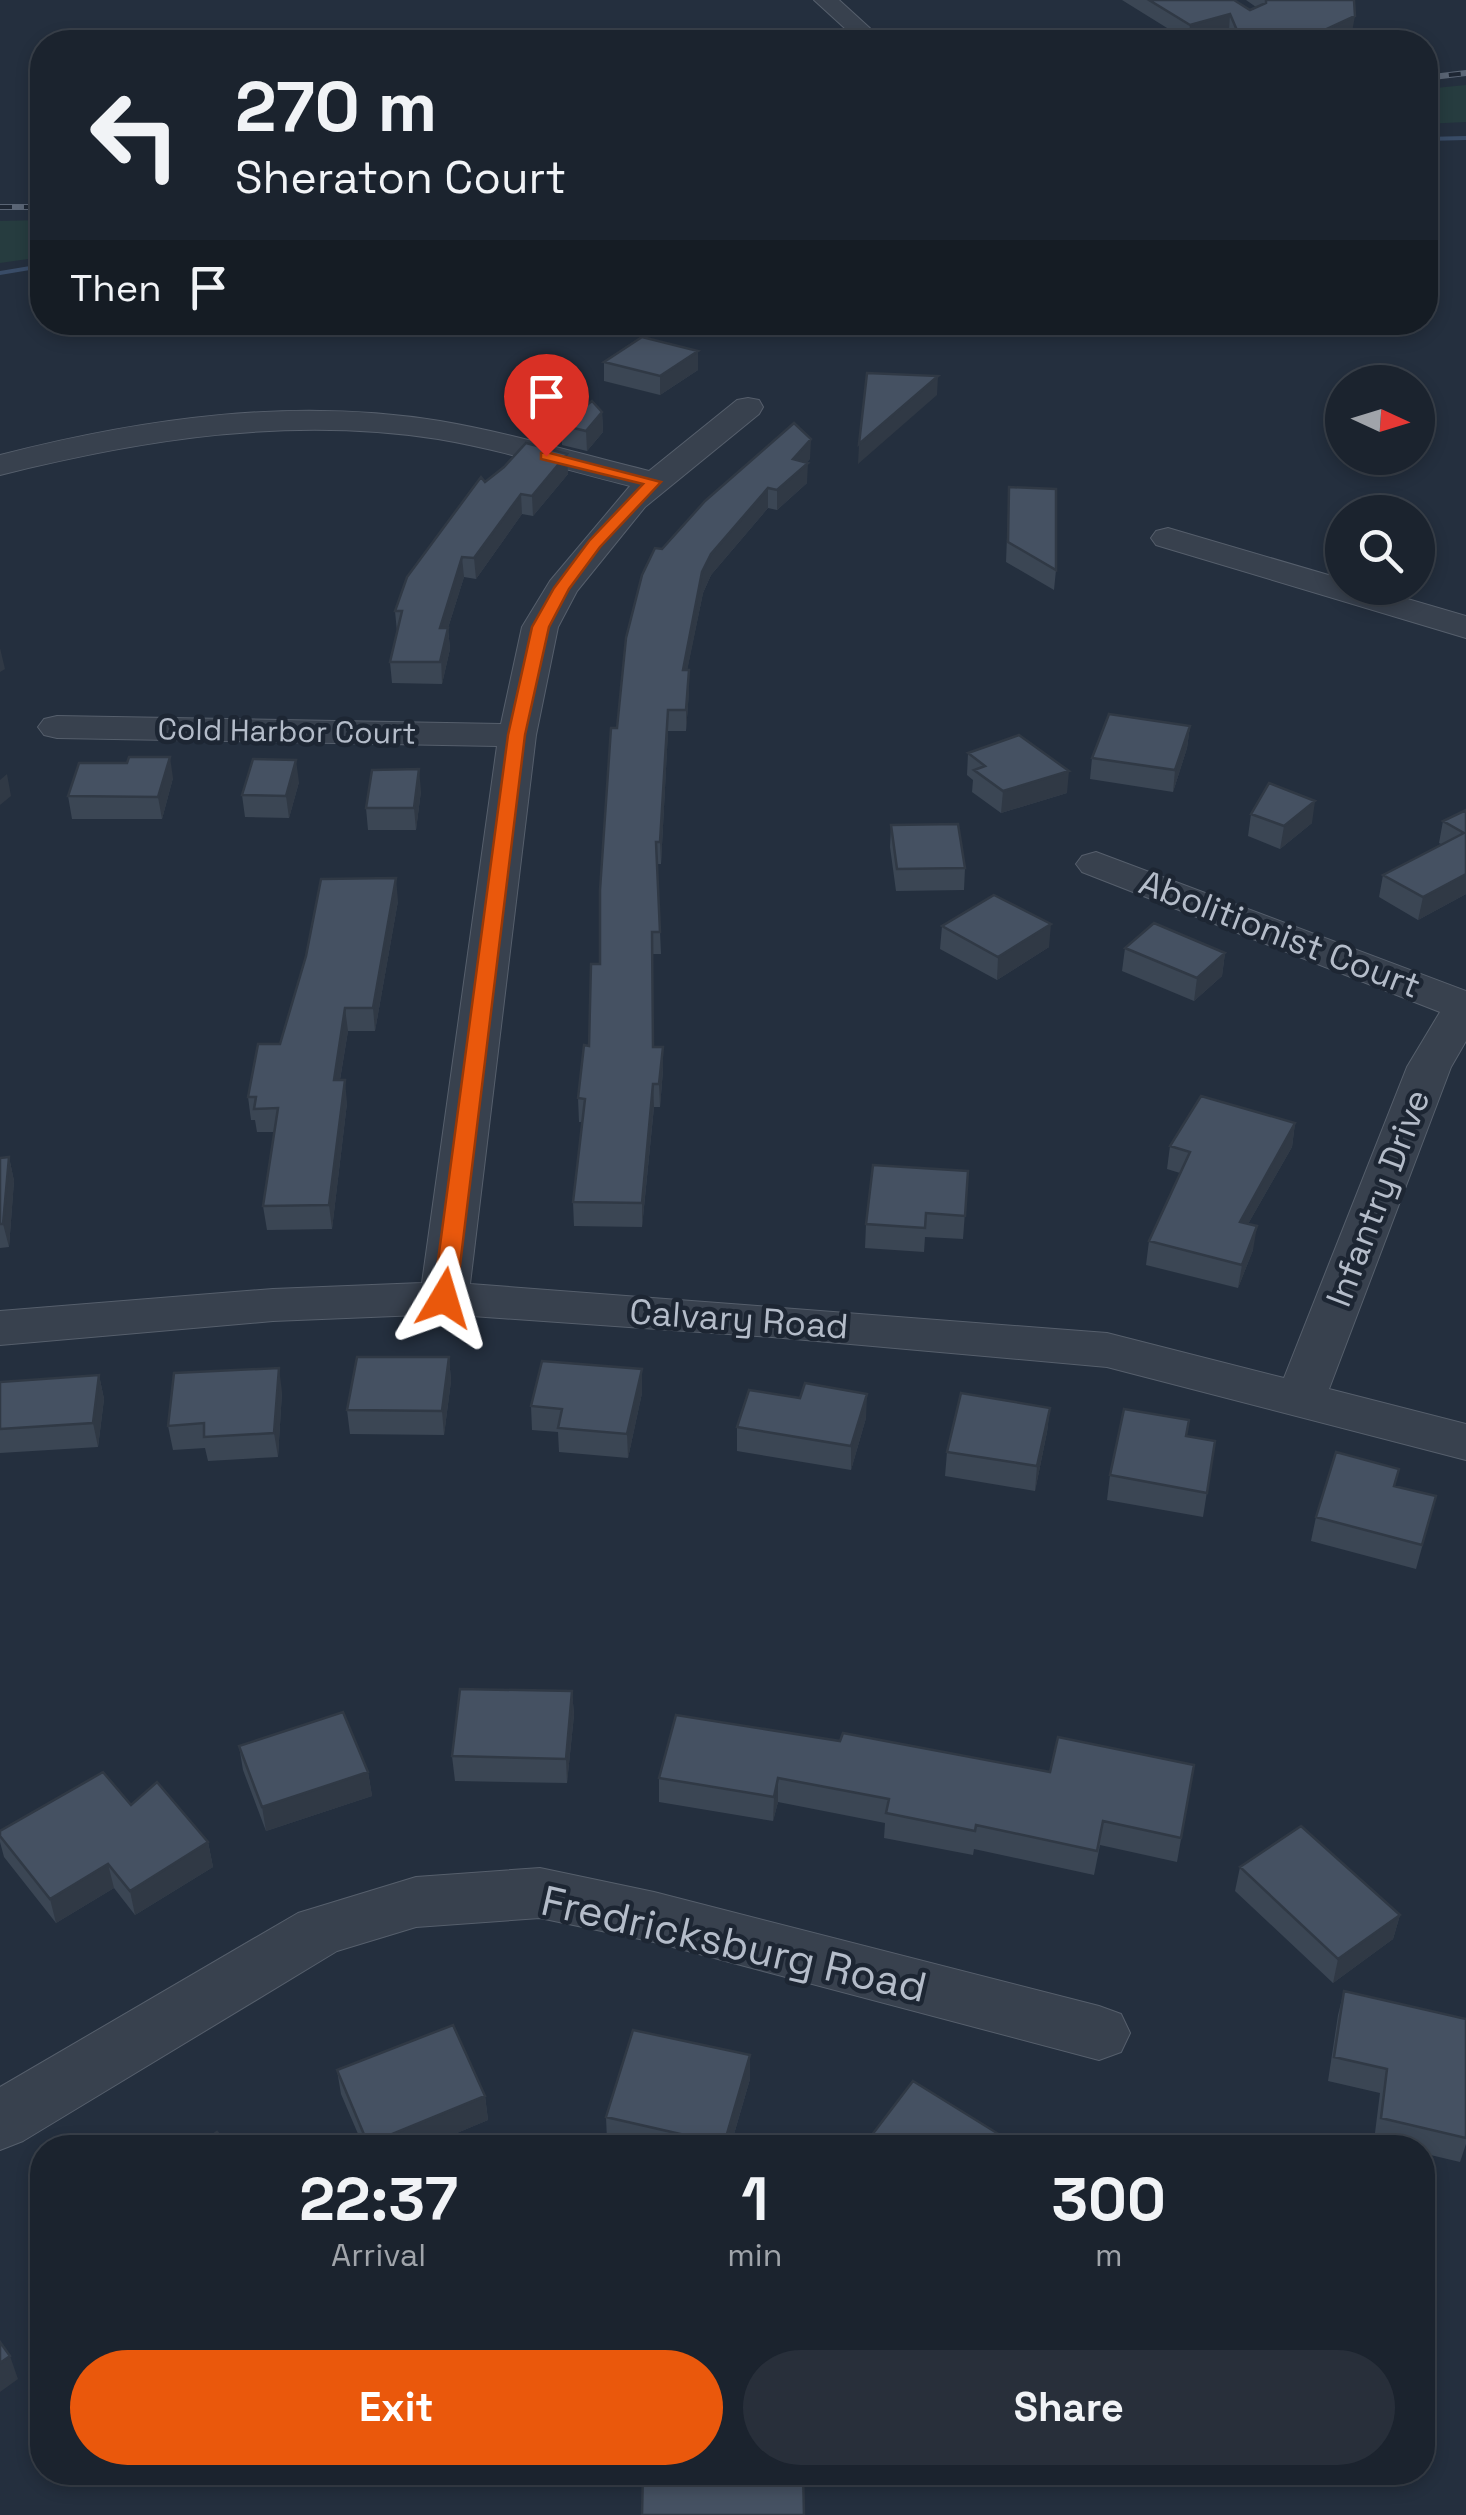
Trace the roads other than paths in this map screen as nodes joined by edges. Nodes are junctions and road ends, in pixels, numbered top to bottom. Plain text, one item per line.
1 (826, 0) edge
2 (860, 30) edge
3 (748, 406) dead end
4 (0, 465) edge
5 (654, 482) junction
6 (1168, 538) dead end
7 (1466, 627) edge
8 (57, 727) dead end
9 (516, 735) junction
10 (1096, 864) dead end
11 (1465, 1005) edge
12 (444, 1298) junction
13 (0, 1328) edge
14 (1301, 1398) junction
15 (1466, 1442) edge
16 (1099, 2033) dead end
17 (0, 2121) edge

1 - 2 street
3 - 5 street
4 - 5 street
5 - 9 street
6 - 7 street
8 - 9 street, Cold Harbor Court
9 - 12 street
10 - 11 street, Abolitionist Court
11 - 14 street, Infantry Drive
12 - 13 street, Calvary Road
12 - 14 street, Calvary Road
14 - 15 street, Calvary Road
16 - 17 street, Fredricksburg Road

